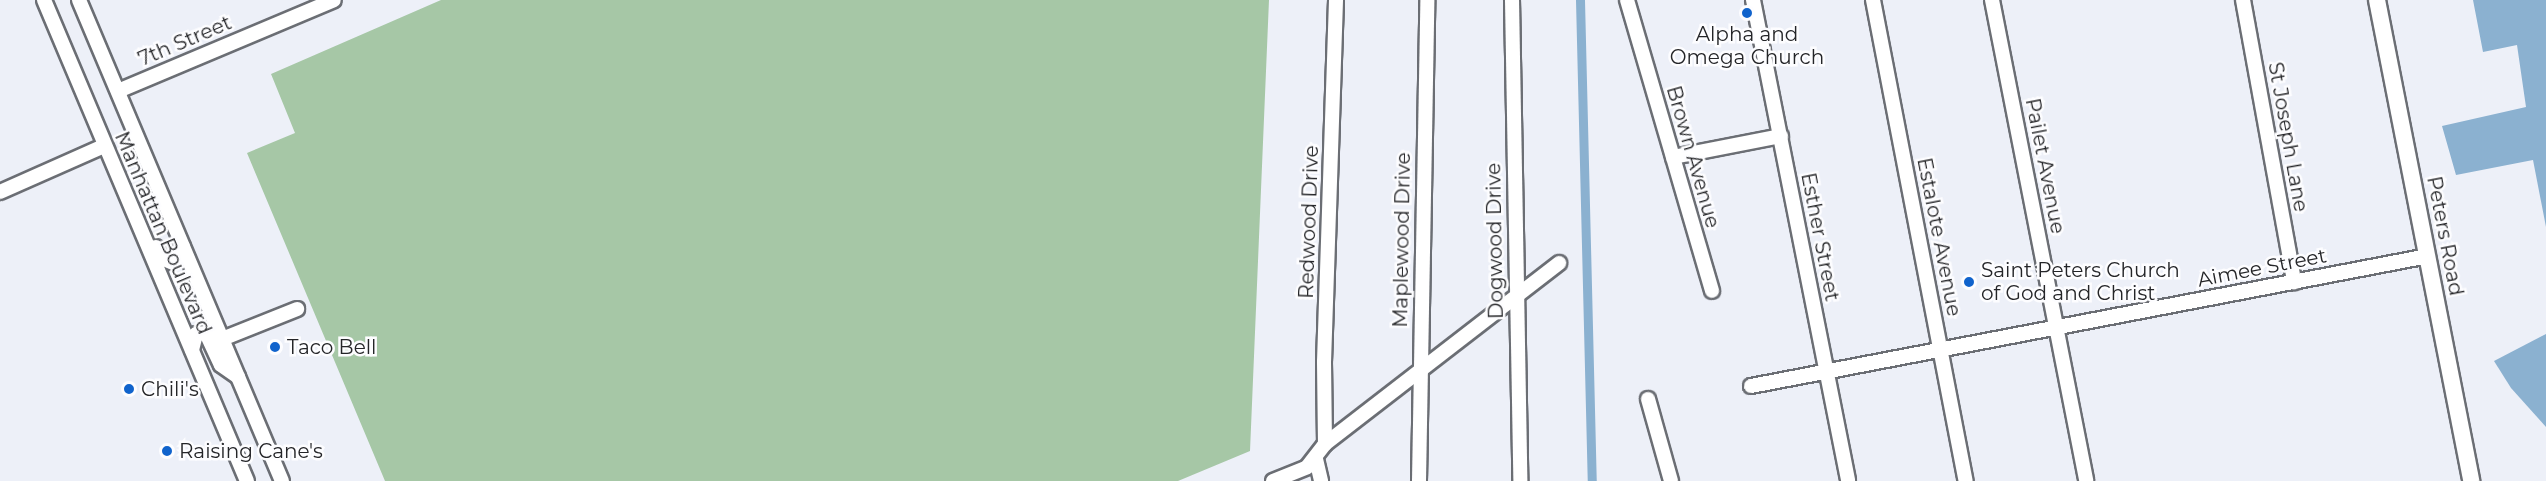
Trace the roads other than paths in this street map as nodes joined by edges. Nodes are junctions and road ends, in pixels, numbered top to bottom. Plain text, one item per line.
1 (44, 0) edge
2 (334, 0) edge
3 (1336, 0) edge
4 (1427, 0) edge
5 (1512, 0) edge
6 (1628, 0) edge
7 (1753, 0) edge
8 (1873, 0) edge
9 (1992, 0) edge
10 (2243, 0) edge
11 (2377, 0) edge
12 (78, 2) edge
13 (118, 91) junction
14 (1781, 136) junction
15 (104, 146) junction
16 (1673, 157) junction
17 (0, 192) edge
18 (134, 214) junction
19 (183, 246) junction
20 (2428, 256) junction
21 (1559, 263) dead end
22 (2294, 282) junction
23 (1712, 291) dead end
24 (1514, 297) junction
25 (297, 309) dead end
26 (2056, 326) junction
27 (222, 339) junction
28 (1941, 349) junction
29 (192, 350) junction
30 (1419, 369) junction
31 (1827, 371) junction
32 (238, 377) junction
33 (1751, 386) dead end
34 (1648, 399) dead end
35 (1325, 444) junction
36 (1316, 459) junction
37 (247, 481) edge
38 (282, 481) edge
39 (1273, 481) edge
40 (1321, 481) edge
41 (1419, 481) edge
42 (1520, 481) edge
43 (1671, 481) edge
44 (1848, 481) edge
45 (1966, 481) edge
46 (2086, 481) edge
47 (2471, 481) edge

1 - 15 street, Manhattan Boulevard
2 - 13 street, 7th Street
3 - 35 street, Redwood Drive
4 - 30 street, Maplewood Drive
5 - 24 street, Dogwood Drive
6 - 16 street, Brown Avenue
7 - 14 street, Esther Street
8 - 28 street, Estalote Avenue
9 - 26 street, Pailet Avenue
10 - 22 street, St Joseph Lane
11 - 20 main road, Peters Road
12 - 13 street, Manhattan Boulevard
13 - 19 street, Manhattan Boulevard
14 - 16 street
14 - 31 street, Esther Street
15 - 17 street
15 - 18 street, Manhattan Boulevard
16 - 23 street, Brown Avenue
18 - 19 street
18 - 29 street, Manhattan Boulevard
19 - 27 street, Manhattan Boulevard
20 - 22 street, Aimee Street
20 - 47 main road, Peters Road
21 - 24 street
22 - 26 street, Aimee Street
24 - 30 street
24 - 42 street, Dogwood Drive
25 - 27 street
26 - 28 street, Aimee Street
26 - 46 street, Pailet Avenue
27 - 32 street, Manhattan Boulevard
28 - 31 street, Aimee Street
28 - 45 street, Estalote Avenue
29 - 32 street
29 - 37 street, Manhattan Boulevard
30 - 35 street
30 - 41 street, Maplewood Drive
31 - 33 street, Aimee Street
31 - 44 street, Esther Street
32 - 38 street, Manhattan Boulevard
34 - 43 street
35 - 36 street
36 - 39 street
36 - 40 street

